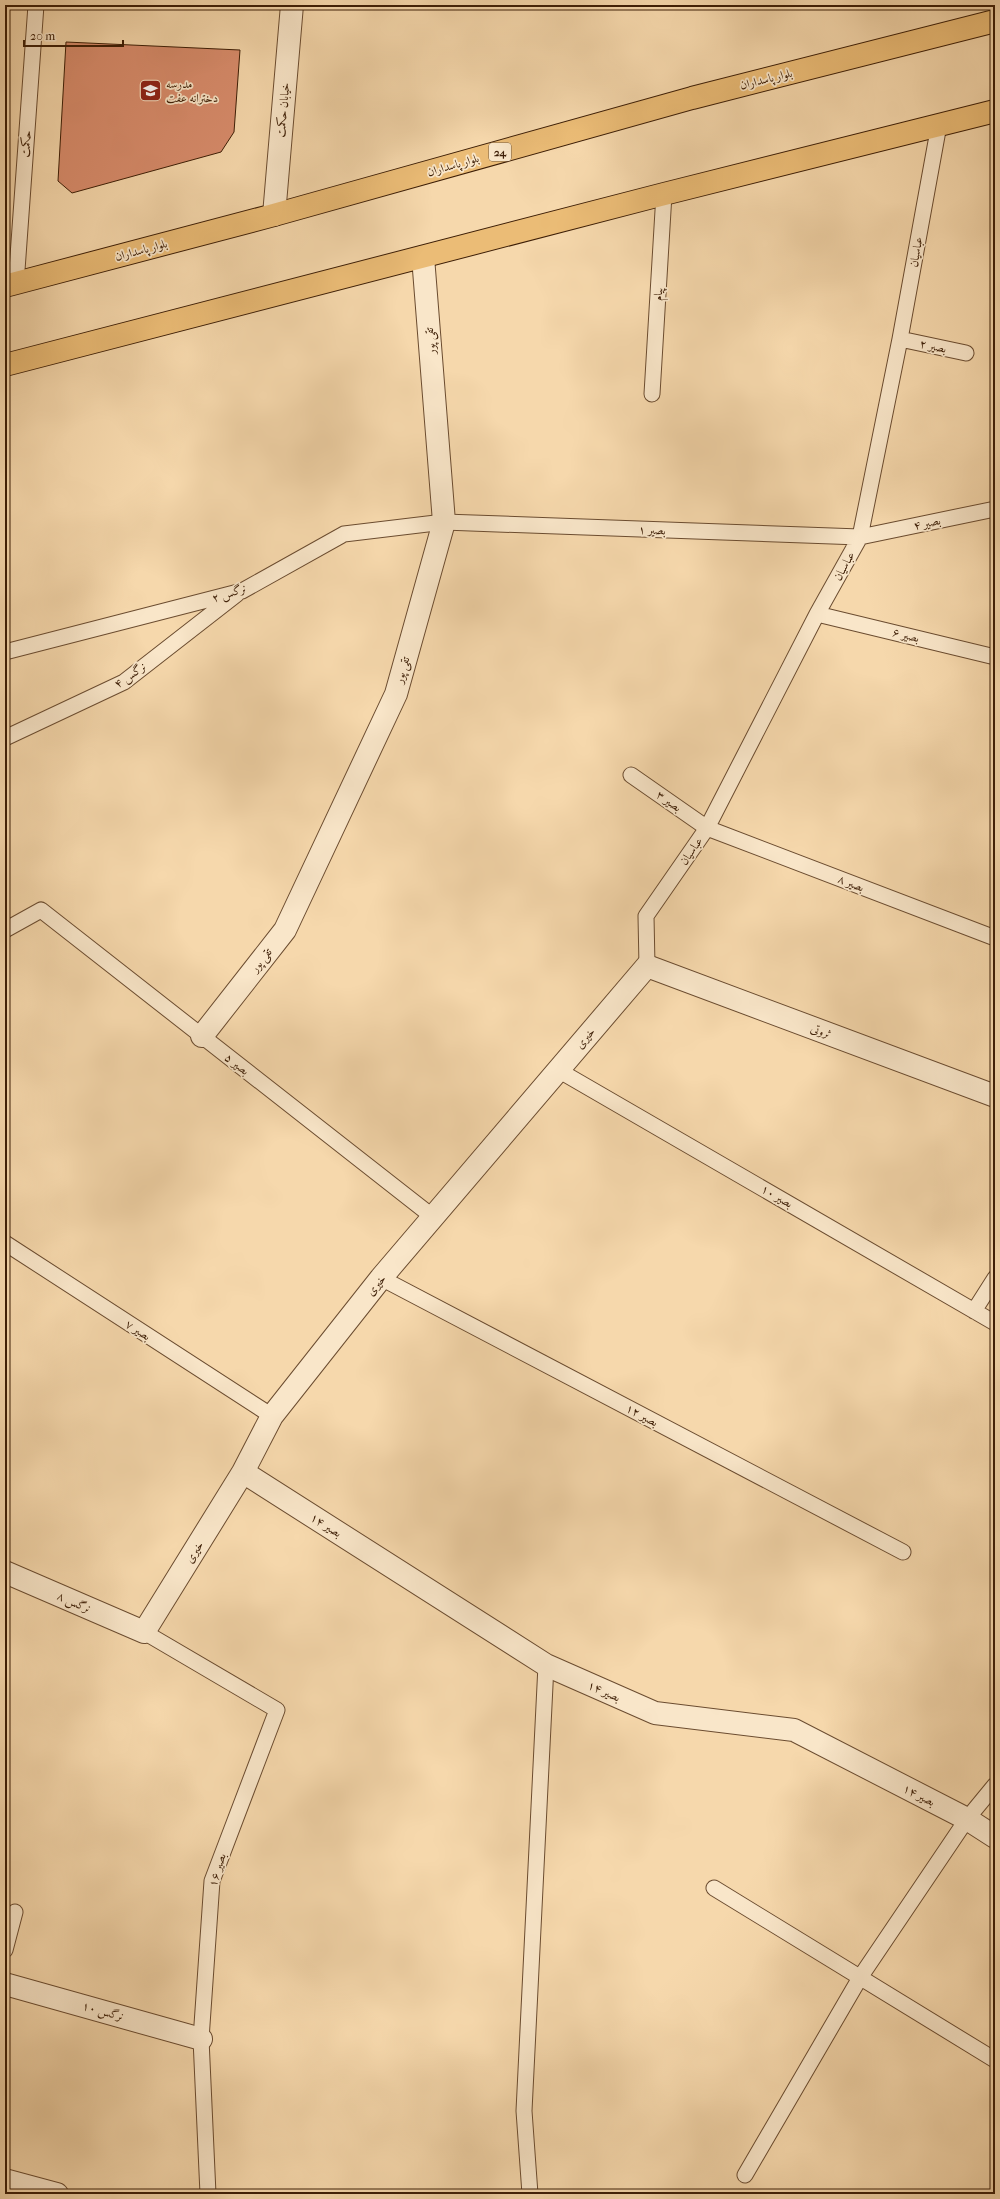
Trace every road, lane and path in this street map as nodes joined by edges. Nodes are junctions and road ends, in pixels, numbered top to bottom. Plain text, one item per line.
1 (36, 5) edge
2 (292, 5) edge
3 (995, 21) edge
4 (995, 110) edge
5 (938, 125) junction
6 (664, 194) junction
7 (274, 215) junction
8 (423, 257) junction
9 (11, 285) edge
10 (900, 339) junction
11 (966, 352) dead end
12 (5, 365) edge
13 (652, 394) dead end
14 (995, 509) edge
15 (444, 522) junction
16 (860, 537) junction
17 (242, 590) junction
18 (817, 614) junction
19 (5, 652) edge
20 (995, 657) edge
21 (5, 738) edge
22 (631, 775) dead end
23 (707, 828) junction
24 (5, 930) edge
25 (995, 938) edge
26 (647, 966) junction
27 (202, 1036) junction
28 (558, 1070) junction
29 (995, 1096) edge
30 (433, 1217) junction
31 (5, 1243) edge
32 (381, 1278) junction
33 (995, 1278) edge
34 (974, 1311) junction
35 (995, 1323) edge
36 (272, 1416) junction
37 (243, 1472) junction
38 (903, 1552) dead end
39 (5, 1572) edge
40 (144, 1632) junction
41 (546, 1665) junction
42 (995, 1785) edge
43 (967, 1819) junction
44 (995, 1837) edge
45 (714, 1888) dead end
46 (15, 1912) dead end
47 (5, 1950) edge
48 (861, 1976) junction
49 (5, 1984) edge
50 (201, 2039) junction
51 (995, 2060) edge
52 (745, 2174) dead end
53 (5, 2180) edge
54 (57, 2194) edge
55 (208, 2194) edge
56 (530, 2194) edge

1 - 9 lane, حکمت
2 - 7 street, خیابان حکمت
3 - 7 highway, بلوار پاسداران / 24
4 - 5 highway
5 - 6 highway
5 - 10 lane, عباسیان
6 - 8 highway
6 - 13 lane, پیام
7 - 9 highway, بلوار پاسداران / 24
8 - 12 highway
8 - 15 street, تقی پور
10 - 11 lane, بصیر ۲
10 - 16 lane, عباسیان
14 - 16 lane, بصیر ۴
15 - 16 lane, بصیر ۱
15 - 17 lane, نرگس ۲
15 - 27 street, تقی پور
16 - 18 lane, عباسیان
17 - 19 lane, نرگس ۲
17 - 21 lane, نرگس ۴
18 - 20 lane, بصیر ۶
18 - 23 lane, عباسیان
22 - 23 lane, بصیر ۳
23 - 25 lane, بصیر ۸
23 - 26 lane, عباسیان
24 - 27 lane, بصیر ۵
26 - 28 street, خیری
26 - 29 street, ثروتی
27 - 30 lane, بصیر ۵
28 - 30 street, خیری
28 - 34 lane, بصیر ۱۰
30 - 32 street, خیری
31 - 36 lane, بصیر ۷
32 - 36 street, خیری
32 - 38 lane, بصیر ۱۲
33 - 34 lane
34 - 35 lane, بصیر ۱۰
36 - 37 street, خیری
37 - 40 street, خیری
37 - 41 street, بصیر ۱۴
39 - 40 street, نرگس ۸
40 - 50 lane, بصیر ۱۶
41 - 43 street, بصیر ۱۴
41 - 56 lane
42 - 43 lane
43 - 44 street, بصیر ۱۴
43 - 48 lane
45 - 48 lane
46 - 47 lane
48 - 51 lane
48 - 52 lane
49 - 50 street, نرگس ۱۰
50 - 55 lane, بصیر ۱۶
53 - 54 street

